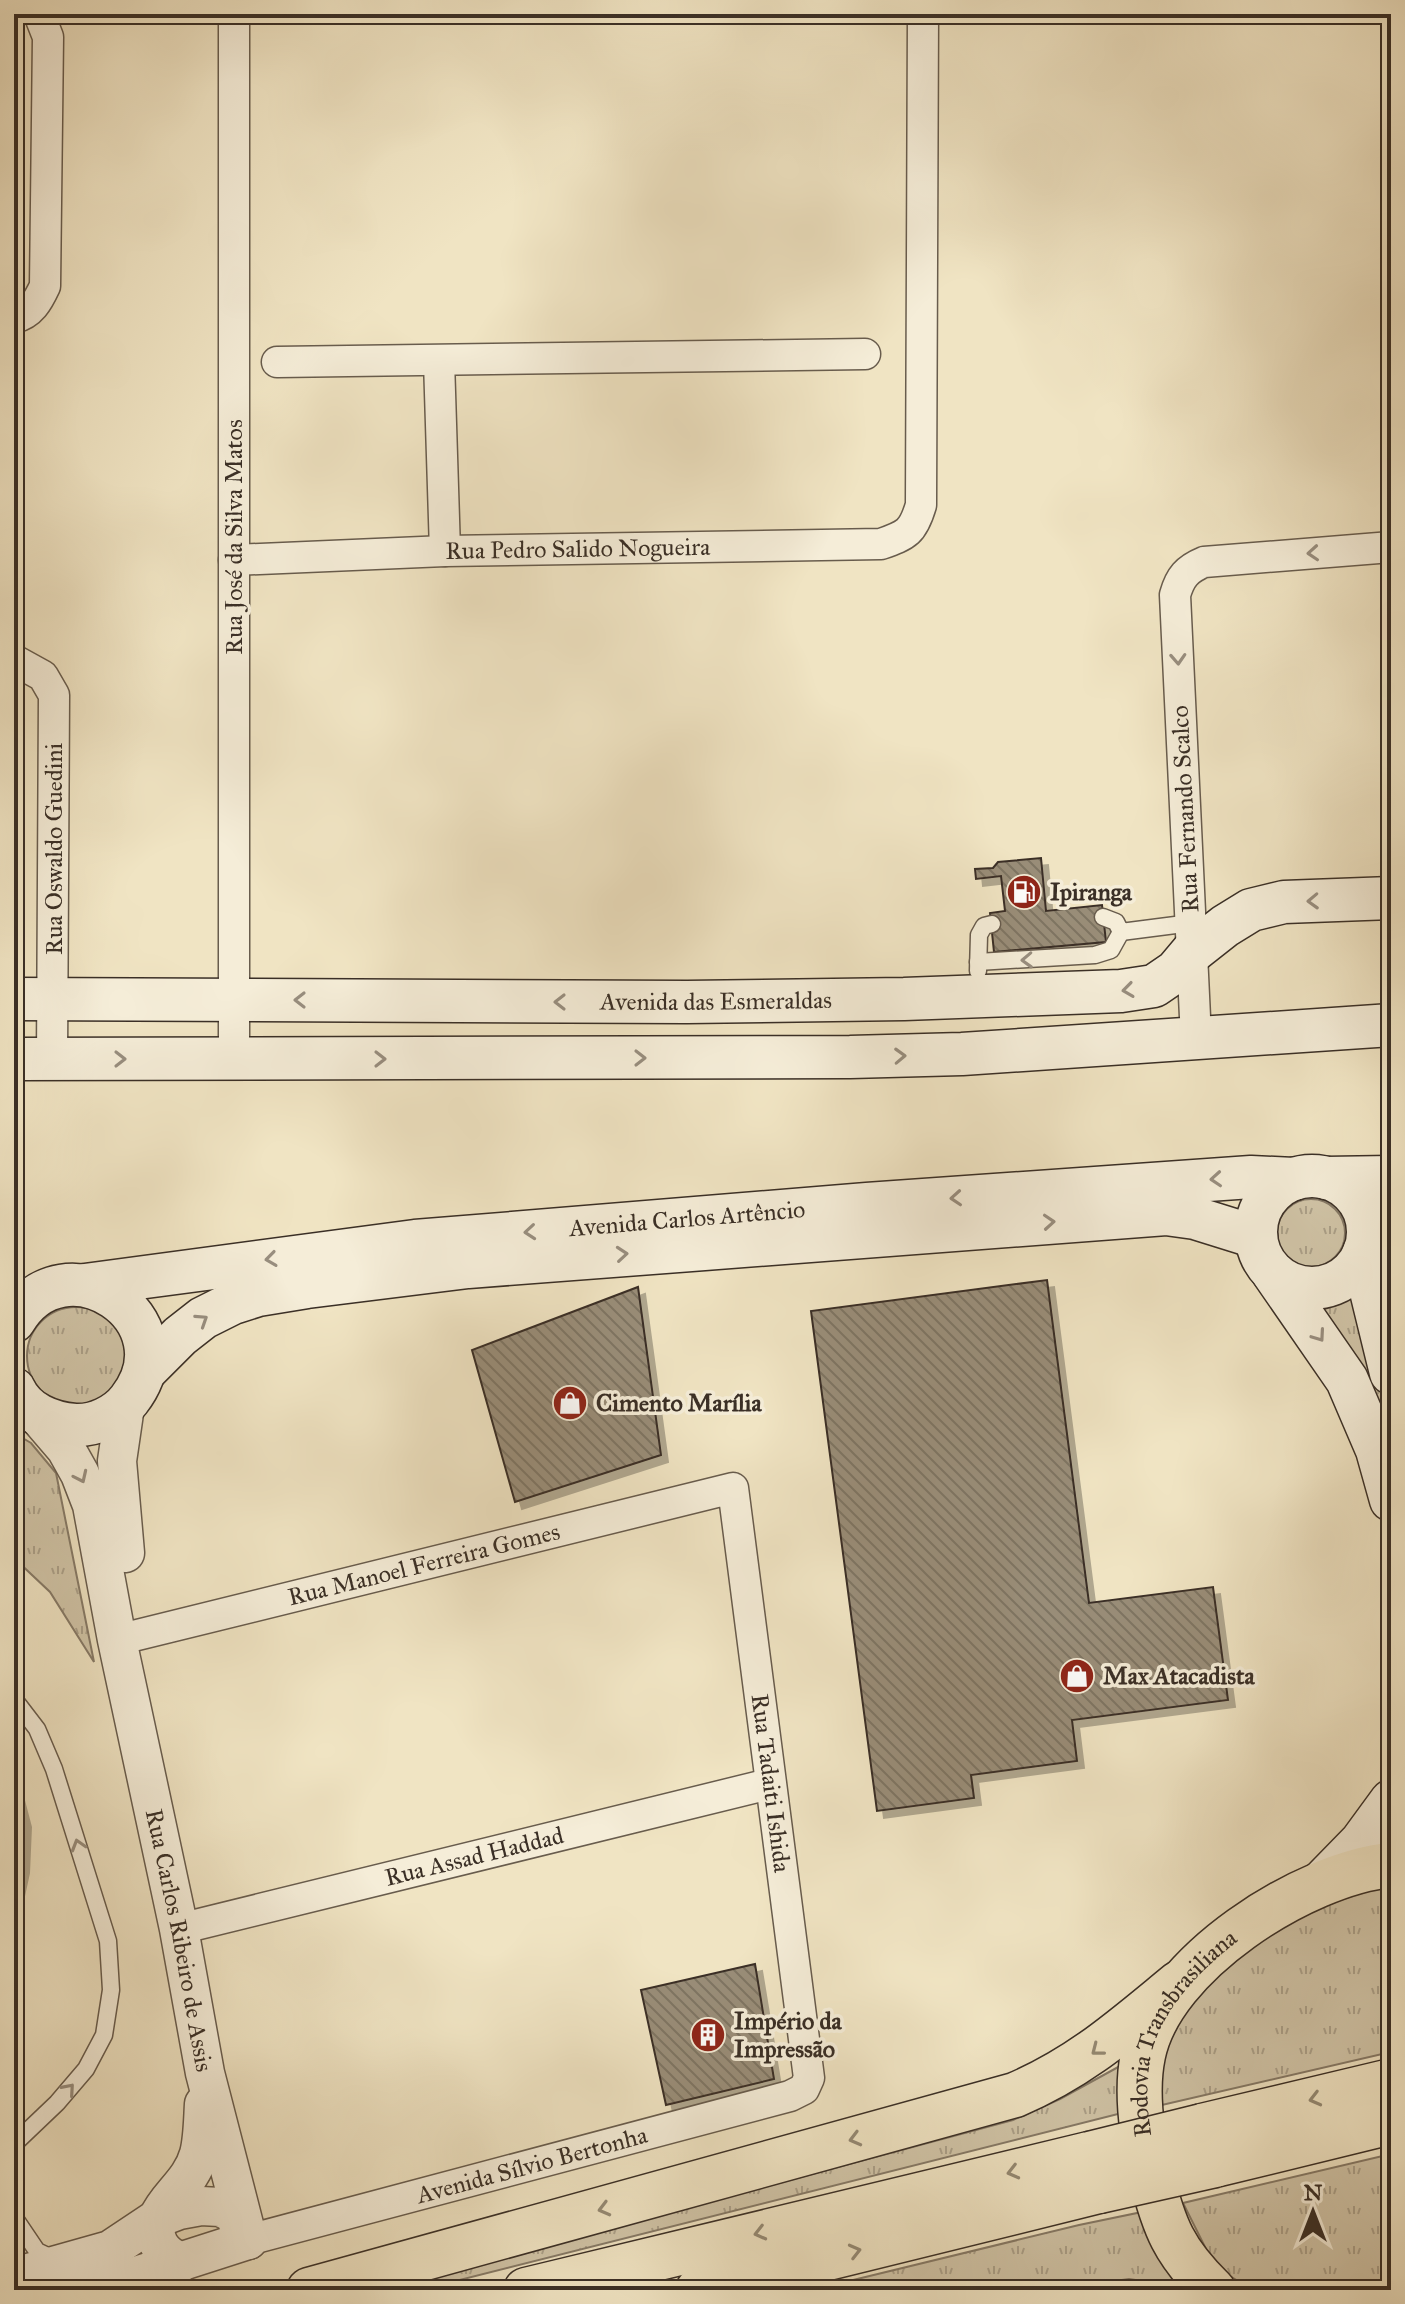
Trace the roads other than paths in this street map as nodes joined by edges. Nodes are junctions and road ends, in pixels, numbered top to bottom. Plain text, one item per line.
1 (39, 14) edge
2 (234, 14) edge
3 (923, 14) edge
4 (14, 318) edge
5 (865, 354) dead end
6 (439, 361) junction
7 (277, 362) dead end
8 (1391, 547) edge
9 (445, 551) junction
10 (234, 560) junction
11 (14, 660) edge
12 (1391, 898) edge
13 (1103, 917) dead end
14 (992, 924) dead end
15 (1121, 932) junction
16 (1192, 938) junction
17 (978, 979) junction
18 (34, 999) edge
19 (232, 1000) junction
20 (1391, 1025) edge
21 (1196, 1038) junction
22 (33, 1059) edge
23 (234, 1060) junction
24 (1391, 1177) edge
25 (1310, 1178) junction
26 (1374, 1239) edge
27 (1265, 1255) junction
28 (75, 1285) junction
29 (14, 1287) edge
30 (14, 1321) edge
31 (1391, 1373) edge
32 (134, 1389) junction
33 (24, 1405) edge
34 (733, 1488) joint
35 (1391, 1500) edge
36 (117, 1640) junction
37 (14, 1699) edge
38 (769, 1784) junction
39 (1391, 1801) edge
40 (1391, 1865) edge
41 (1321, 1883) junction
42 (179, 1929) junction
43 (1179, 1983) junction
44 (205, 2073) junction
45 (809, 2078) joint
46 (1391, 2081) edge
47 (1391, 2122) edge
48 (14, 2144) edge
49 (1208, 2146) junction
50 (1094, 2173) junction
51 (14, 2217) edge
52 (158, 2218) junction
53 (248, 2240) junction
54 (181, 2262) junction
55 (14, 2263) edge
56 (62, 2264) junction
57 (14, 2277) edge
58 (92, 2290) edge
59 (309, 2290) edge
60 (526, 2290) edge
61 (698, 2290) edge
62 (1213, 2290) edge

1 - 4 street
2 - 10 street, Rua José da Silva Matos
3 - 9 street, Rua Pedro Salido Nogueira
5 - 6 street
6 - 7 street
6 - 9 street
8 -> 16 street, Rua Fernando Scalco
9 - 10 street, Rua Pedro Salido Nogueira
10 - 19 street, Rua José da Silva Matos
11 - 18 street, Rua Oswaldo Guedini
12 -> 16 main road, Avenida das Esmeraldas
13 - 15 lane
14 - 17 lane
15 - 16 lane
15 -> 17 lane
16 -> 17 main road, Avenida das Esmeraldas
16 - 21 street, Rua Fernando Scalco
17 -> 19 main road, Avenida das Esmeraldas
18 - 19 main road, Avenida das Esmeraldas
18 - 22 street, Rua Oswaldo Guedini
19 - 23 street, Rua José da Silva Matos
20 - 21 main road
23 -> 21 main road
22 -> 23 main road
24 - 25 main road, Avenida Carlos Artêncio
25 - 26 main road
25 - 27 main road
25 -> 28 main road, Avenida Carlos Artêncio
26 - 27 main road
26 - 31 main road
32 -> 27 main road, Avenida Carlos Artêncio
27 -> 35 main road
28 - 29 main road, Avenida Carlos Artêncio
28 - 30 main road
28 - 32 main road
32 - 33 main road, Avenida Carlos Artêncio
32 - 36 street
33 -> 36 street, Rua Carlos Ribeiro de Assis
34 - 36 street, Rua Manoel Ferreira Gomes
34 - 38 street, Rua Tadaiti Ishida
36 - 42 street, Rua Carlos Ribeiro de Assis
48 -> 37 lane
38 - 42 street, Rua Assad Haddad
38 - 45 street, Rua Tadaiti Ishida
39 - 41 main road
40 - 41 highway, Rodovia Transbrasiliana
41 - 43 highway, Rodovia Transbrasiliana
42 - 44 street, Rua Carlos Ribeiro de Assis
43 -> 59 highway
43 - 62 highway, Rodovia Transbrasiliana
44 - 52 street
44 - 53 street, Rua Carlos Ribeiro de Assis
45 - 53 street, Avenida Sílvio Bertonha
46 -> 49 highway
47 - 49 highway
49 - 50 highway, bridge
50 -> 60 highway
61 -> 50 highway
51 - 56 lane
52 - 53 street
52 - 54 street
52 - 56 street
53 - 54 street, Avenida Sílvio Bertonha
54 - 58 street, Avenida Sílvio Bertonha
55 - 56 street
56 - 57 street

